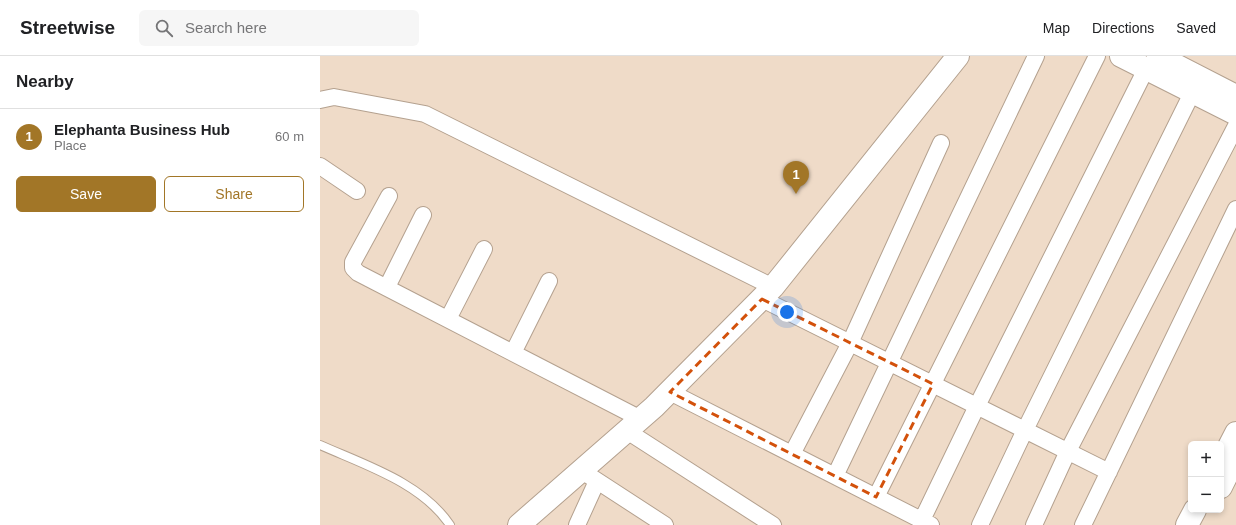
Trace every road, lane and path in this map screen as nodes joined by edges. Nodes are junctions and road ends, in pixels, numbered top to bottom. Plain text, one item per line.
1 (958, 56) edge
2 (1036, 56) edge
3 (1097, 56) edge
4 (1121, 56) edge
5 (1152, 62) edge
6 (1193, 92) junction
7 (1236, 96) edge
8 (320, 100) edge
9 (1236, 114) edge
10 (1236, 126) edge
11 (941, 143) dead end
12 (320, 166) edge
13 (357, 191) dead end
14 (388, 196) dead end
15 (1236, 209) edge
16 (423, 215) dead end
17 (484, 249) dead end
18 (549, 281) dead end
19 (387, 287) junction
20 (768, 293) junction
21 (448, 319) junction
22 (850, 343) junction
23 (513, 353) junction
24 (890, 363) junction
25 (933, 384) junction
26 (670, 392) junction
27 (977, 406) junction
28 (634, 425) junction
29 (1025, 430) junction
30 (1235, 442) edge
31 (320, 445) edge
32 (1068, 451) junction
33 (792, 454) junction
34 (1224, 458) edge
35 (1109, 472) junction
36 (590, 476) junction
37 (835, 476) junction
38 (1224, 477) edge
39 (876, 497) junction
40 (1193, 513) edge
41 (1207, 513) edge
42 (927, 523) edge
43 (450, 525) edge
44 (519, 525) edge
45 (577, 525) edge
46 (665, 525) edge
47 (774, 525) edge
48 (980, 525) edge
49 (1034, 525) edge
50 (1083, 525) edge
51 (1187, 525) edge
52 (1201, 525) edge

1 - 20 street
2 - 24 street
3 - 25 street
4 - 5 street
5 - 6 street
5 - 7 street
5 - 27 street
6 - 9 street
6 - 29 street
8 - 20 street
10 - 32 street
11 - 22 street
12 - 13 street
14 - 19 street
15 - 35 street
16 - 19 street
17 - 21 street
18 - 23 street
19 - 21 street
20 - 22 street
20 - 26 street
21 - 23 street
22 - 24 street
22 - 33 street
23 - 28 street
24 - 25 street
24 - 37 street
25 - 27 street
25 - 39 street
26 - 28 street
26 - 33 street
27 - 29 street
27 - 42 street
28 - 36 street
28 - 47 street
29 - 32 street
29 - 48 street
30 - 34 street
30 - 38 street
31 - 43 lane
32 - 35 street
32 - 49 street
33 - 37 street
35 - 50 street
36 - 44 street
36 - 45 street
36 - 46 street
37 - 39 street
39 - 42 street
40 - 51 street
41 - 52 street

